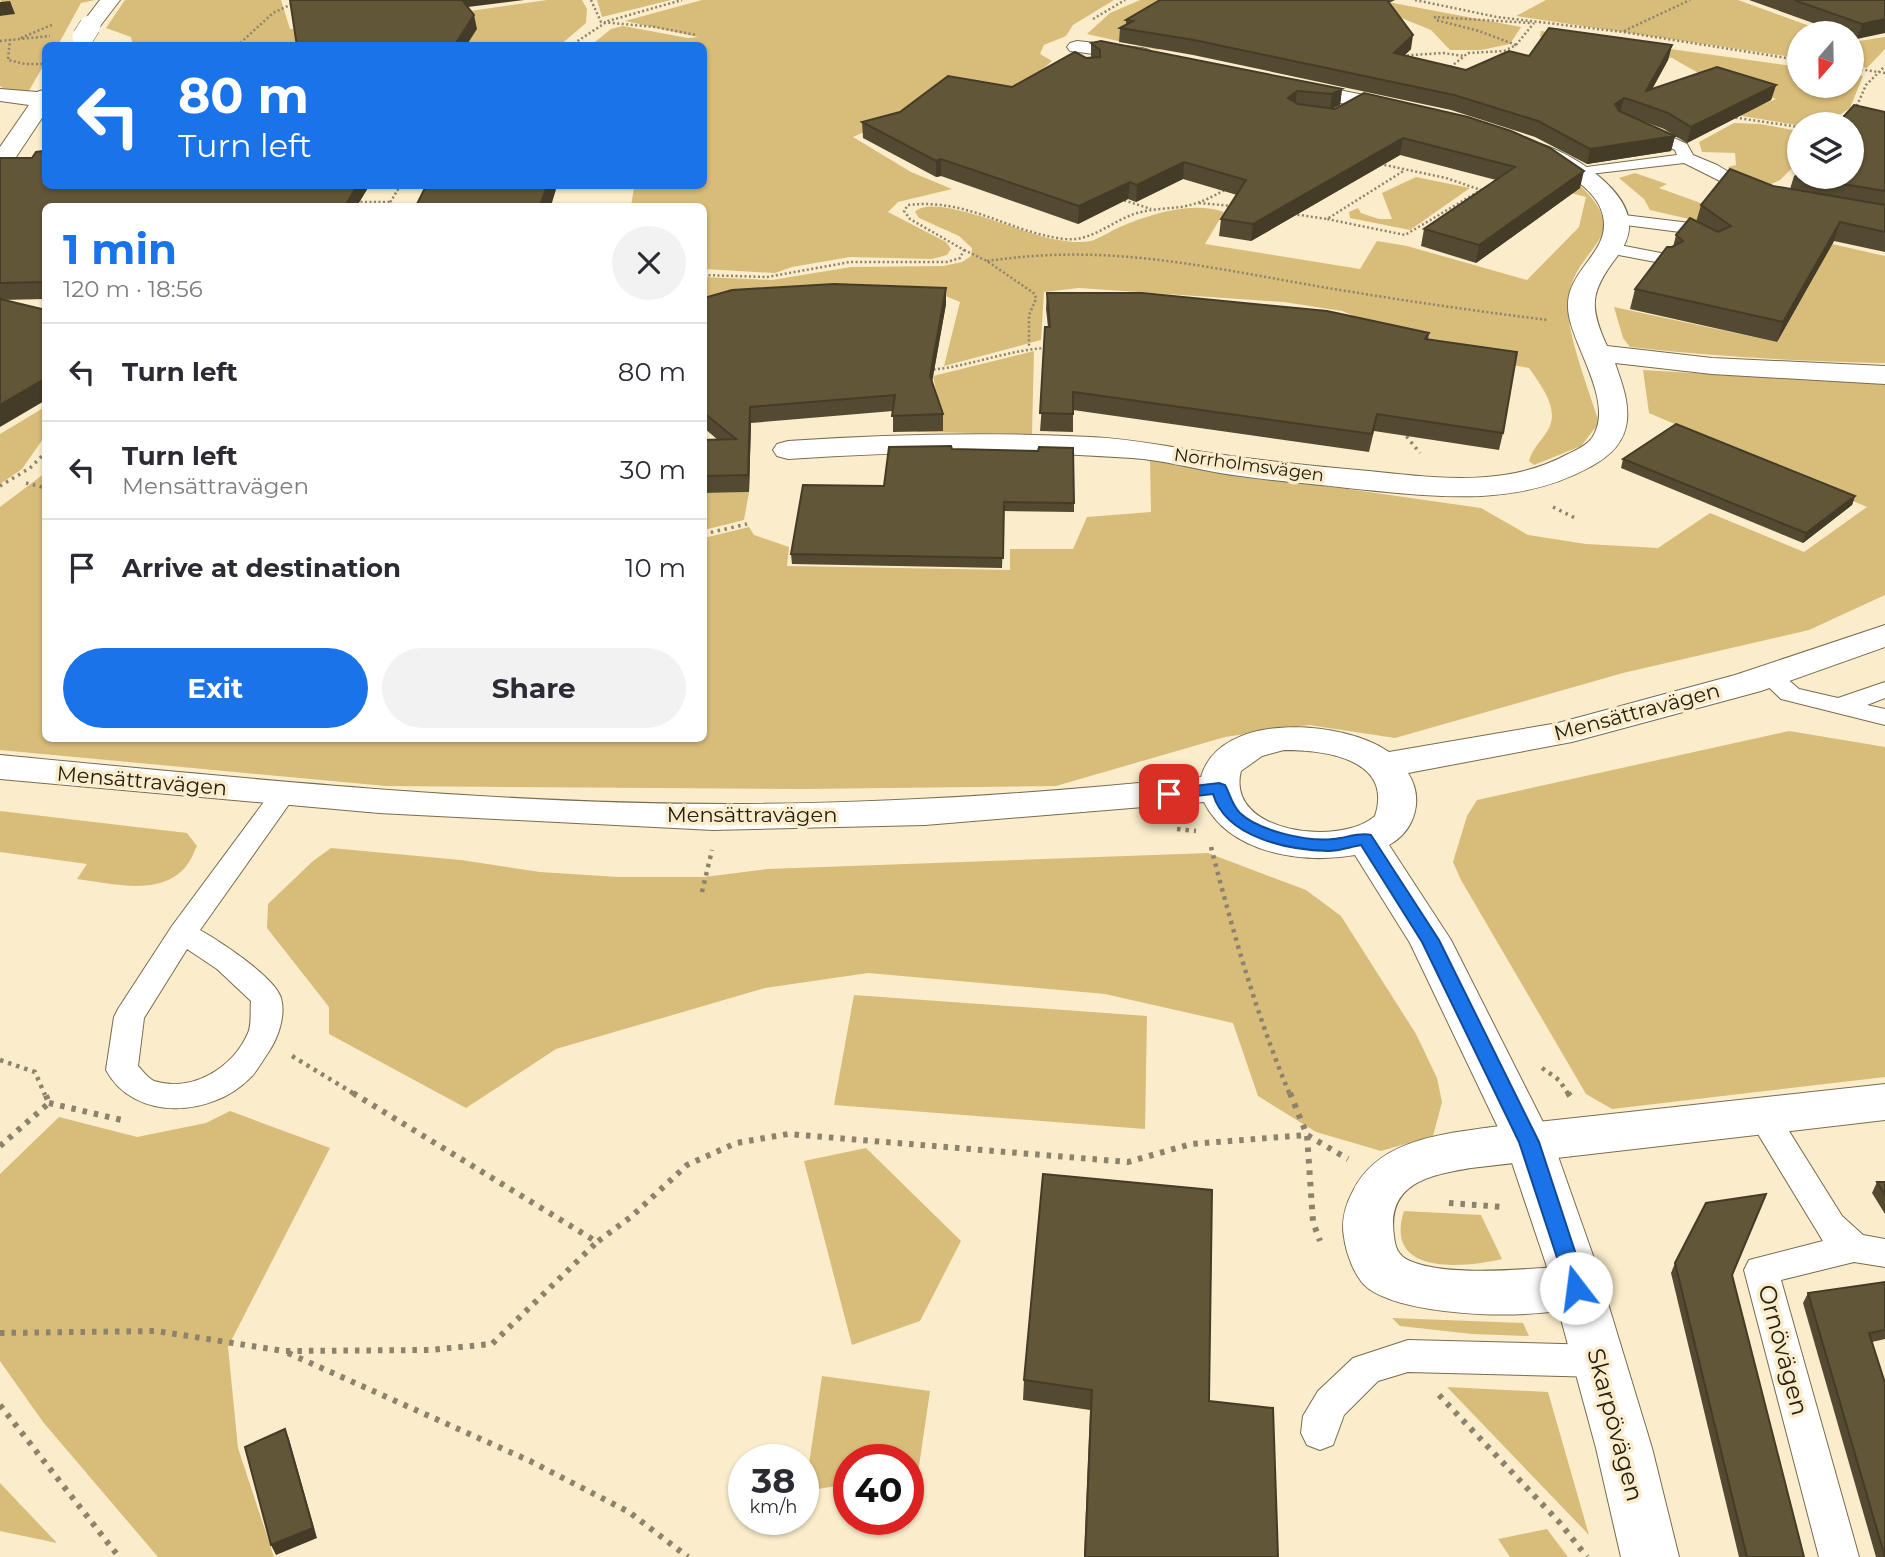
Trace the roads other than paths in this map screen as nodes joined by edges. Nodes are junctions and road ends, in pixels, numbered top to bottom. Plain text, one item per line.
1 (110, 0) edge
2 (83, 36) edge
3 (1078, 55) edge
4 (1164, 59) edge
5 (1269, 81) edge
6 (0, 95) edge
7 (42, 97) edge
8 (42, 100) edge
9 (1361, 101) junction
10 (1420, 114) edge
11 (1339, 117) edge
12 (1621, 121) edge
13 (1517, 141) edge
14 (32, 158) edge
15 (1686, 158) junction
16 (2, 161) edge
17 (1578, 173) junction
18 (1767, 197) edge
19 (1616, 219) junction
20 (1714, 244) edge
21 (1609, 248) junction
22 (1666, 259) edge
23 (1597, 353) junction
24 (1885, 375) edge
25 (788, 450) dead end
26 (1885, 635) edge
27 (1769, 676) junction
28 (1885, 689) edge
29 (1838, 707) junction
30 (1885, 717) edge
31 (1382, 765) junction
32 (0, 767) edge
33 (1219, 788) junction
34 (285, 793) junction
35 (1365, 839) junction
36 (182, 933) junction
37 (1885, 1102) edge
38 (1763, 1116) junction
39 (1529, 1142) junction
40 (1869, 1251) edge
41 (1576, 1288) junction
42 (1599, 1362) junction
43 (1320, 1433) dead end
44 (1650, 1557) edge
45 (1839, 1557) edge

1 - 2 street
3 - 4 street
5 - 9 street
6 - 7 street
8 - 16 street
9 - 10 street
9 - 11 lane
12 - 15 lane
13 - 17 street
14 - 16 street
15 - 17 lane
15 - 18 lane
17 - 19 street
19 - 20 lane
19 - 21 street, Norrholmsvägen
21 - 22 lane
21 - 23 street, Norrholmsvägen
23 - 24 street
23 - 25 street, Norrholmsvägen
26 - 27 street, Mensättravägen
27 - 29 lane
27 - 31 street, Mensättravägen
28 - 29 lane
29 - 30 lane
31 - 33 street
31 - 35 street
32 - 34 street, Mensättravägen
33 - 34 street, Mensättravägen
33 - 35 street
34 - 36 lane
35 - 39 street, Skarpövägen
36 - 36 lane
37 - 38 street
38 - 39 street
38 - 40 lane, Ornövägen
39 - 41 street, Skarpövägen
39 - 41 street
40 - 45 lane, Ornövägen
41 - 42 street, Skarpövägen
42 - 43 lane
42 - 44 street, Skarpövägen

